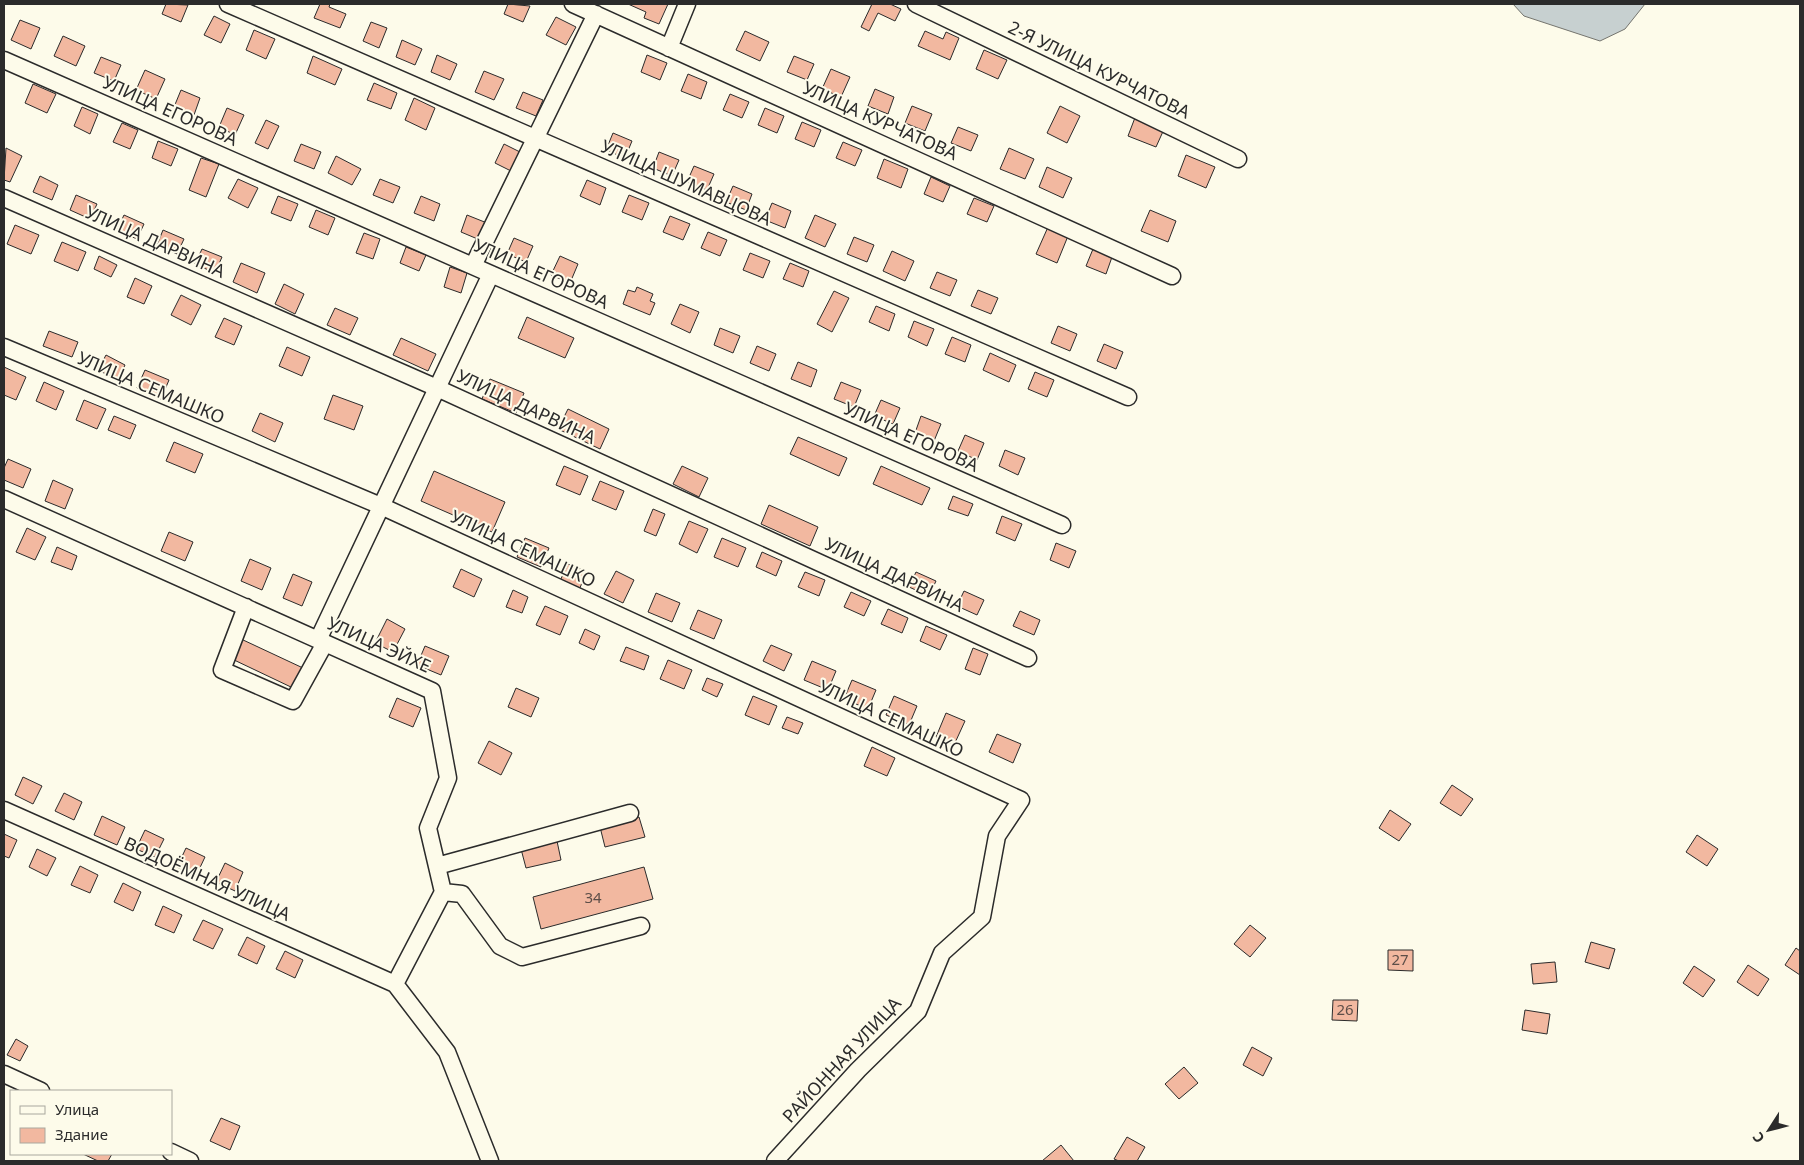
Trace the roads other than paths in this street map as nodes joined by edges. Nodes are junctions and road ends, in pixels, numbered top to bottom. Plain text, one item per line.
1 (228, 4) edge
2 (572, 4) edge
3 (687, 4) edge
4 (916, 4) edge
5 (596, 14) junction
6 (669, 48) junction
7 (4, 60) edge
8 (535, 140) junction
9 (1238, 159) dead end
10 (4, 198) edge
11 (473, 266) junction
12 (491, 274) junction
13 (1172, 276) dead end
14 (4, 347) edge
15 (437, 388) junction
16 (1128, 398) dead end
17 (4, 499) edge
18 (381, 506) junction
19 (1062, 524) dead end
20 (246, 607) junction
21 (321, 641) junction
22 (1028, 658) dead end
23 (1021, 800) joint
24 (4, 810) edge
25 (630, 814) dead end
26 (437, 866) junction
27 (443, 892) junction
28 (640, 926) dead end
29 (395, 984) junction
30 (4, 1074) edge
31 (39, 1090) edge
32 (172, 1152) edge
33 (190, 1161) edge
34 (490, 1161) edge
35 (775, 1161) edge

1 - 8 street, УЛИЦА ШУМАВЦОВА
2 - 5 street, УЛИЦА КУРЧАТОВА
3 - 6 street
4 - 9 street, 2-Я УЛИЦА КУРЧАТОВА
5 - 6 street, УЛИЦА КУРЧАТОВА
5 - 8 street
6 - 13 street, УЛИЦА КУРЧАТОВА
7 - 11 street, УЛИЦА ЕГОРОВА
8 - 11 street
8 - 16 street, УЛИЦА ШУМАВЦОВА
10 - 15 street, УЛИЦА ДАРВИНА
11 - 12 street, УЛИЦА ЕГОРОВА
12 - 15 street
12 - 19 street, УЛИЦА ЕГОРОВА
14 - 18 street, УЛИЦА СЕМАШКО
15 - 18 street
15 - 22 street, УЛИЦА ДАРВИНА
17 - 20 street, УЛИЦА ЭЙХЕ
18 - 21 street
18 - 23 street, УЛИЦА СЕМАШКО
20 - 21 street, УЛИЦА ЭЙХЕ
20 - 21 street
21 - 26 street, УЛИЦА ЭЙХЕ
23 - 35 street, РАЙОННАЯ УЛИЦА
24 - 29 street, ВОДОЁМНАЯ УЛИЦА
25 - 26 street
26 - 27 street, УЛИЦА ЭЙХЕ
27 - 28 street
27 - 29 street
29 - 34 street
30 - 31 street
32 - 33 street

